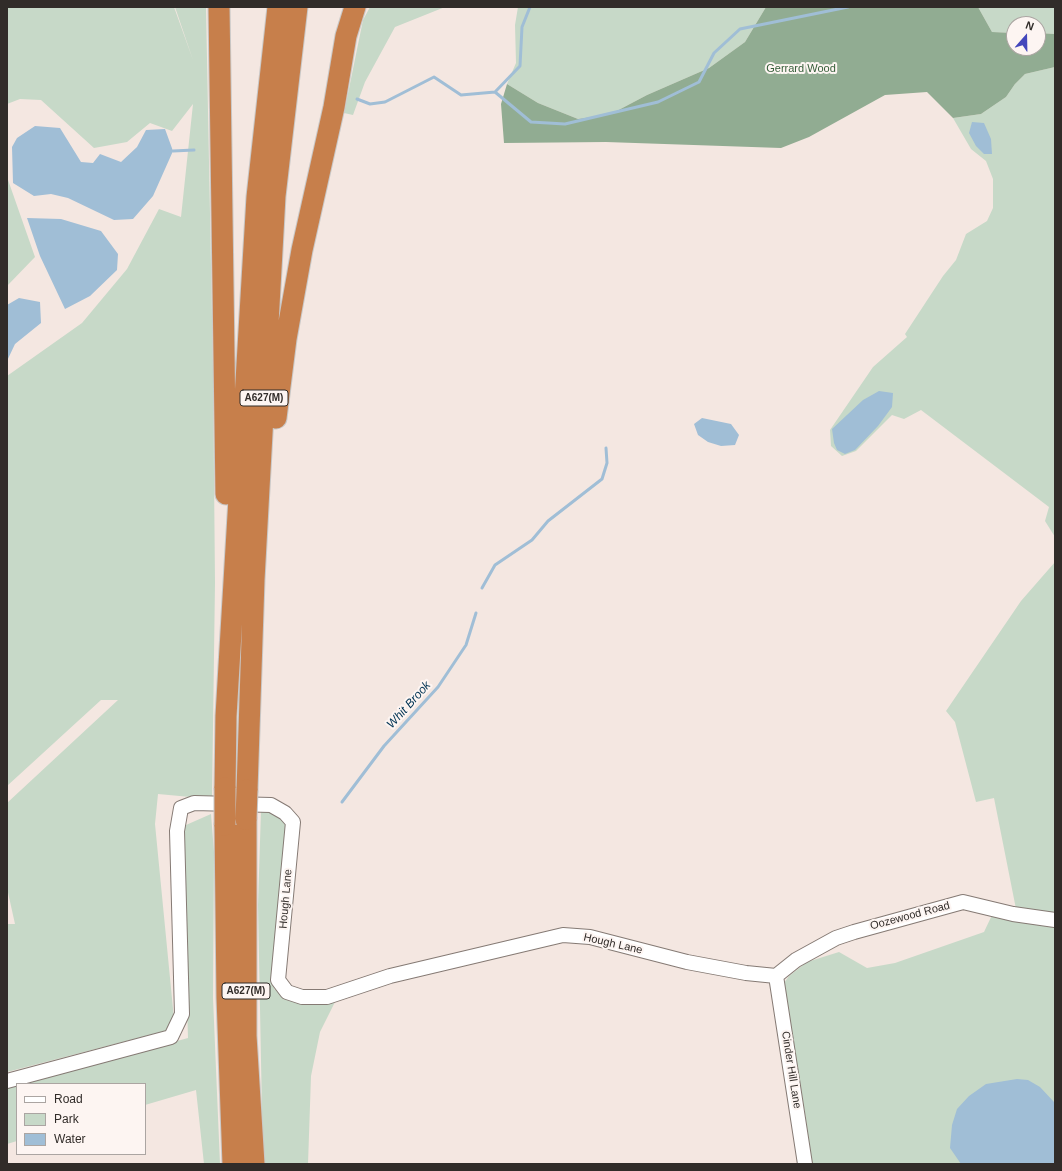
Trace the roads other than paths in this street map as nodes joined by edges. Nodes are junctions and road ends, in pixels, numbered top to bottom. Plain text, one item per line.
1 (219, 7) edge
2 (278, 7) edge
3 (297, 7) edge
4 (355, 7) edge
5 (250, 672) junction
6 (226, 716) junction
7 (1055, 920) edge
8 (776, 976) junction
9 (7, 1081) edge
10 (233, 1164) edge
11 (254, 1164) edge
12 (805, 1164) edge

1 - 6 highway, A627(M)
2 - 6 highway, A627(M)
3 - 5 highway, A627(M)
4 - 5 highway, A627(M)
5 - 11 highway, A627(M), bridge
6 - 10 highway, A627(M), bridge
7 - 8 street, Oozewood Road
8 - 9 street, Hough Lane
8 - 12 street, Cinder Hill Lane

